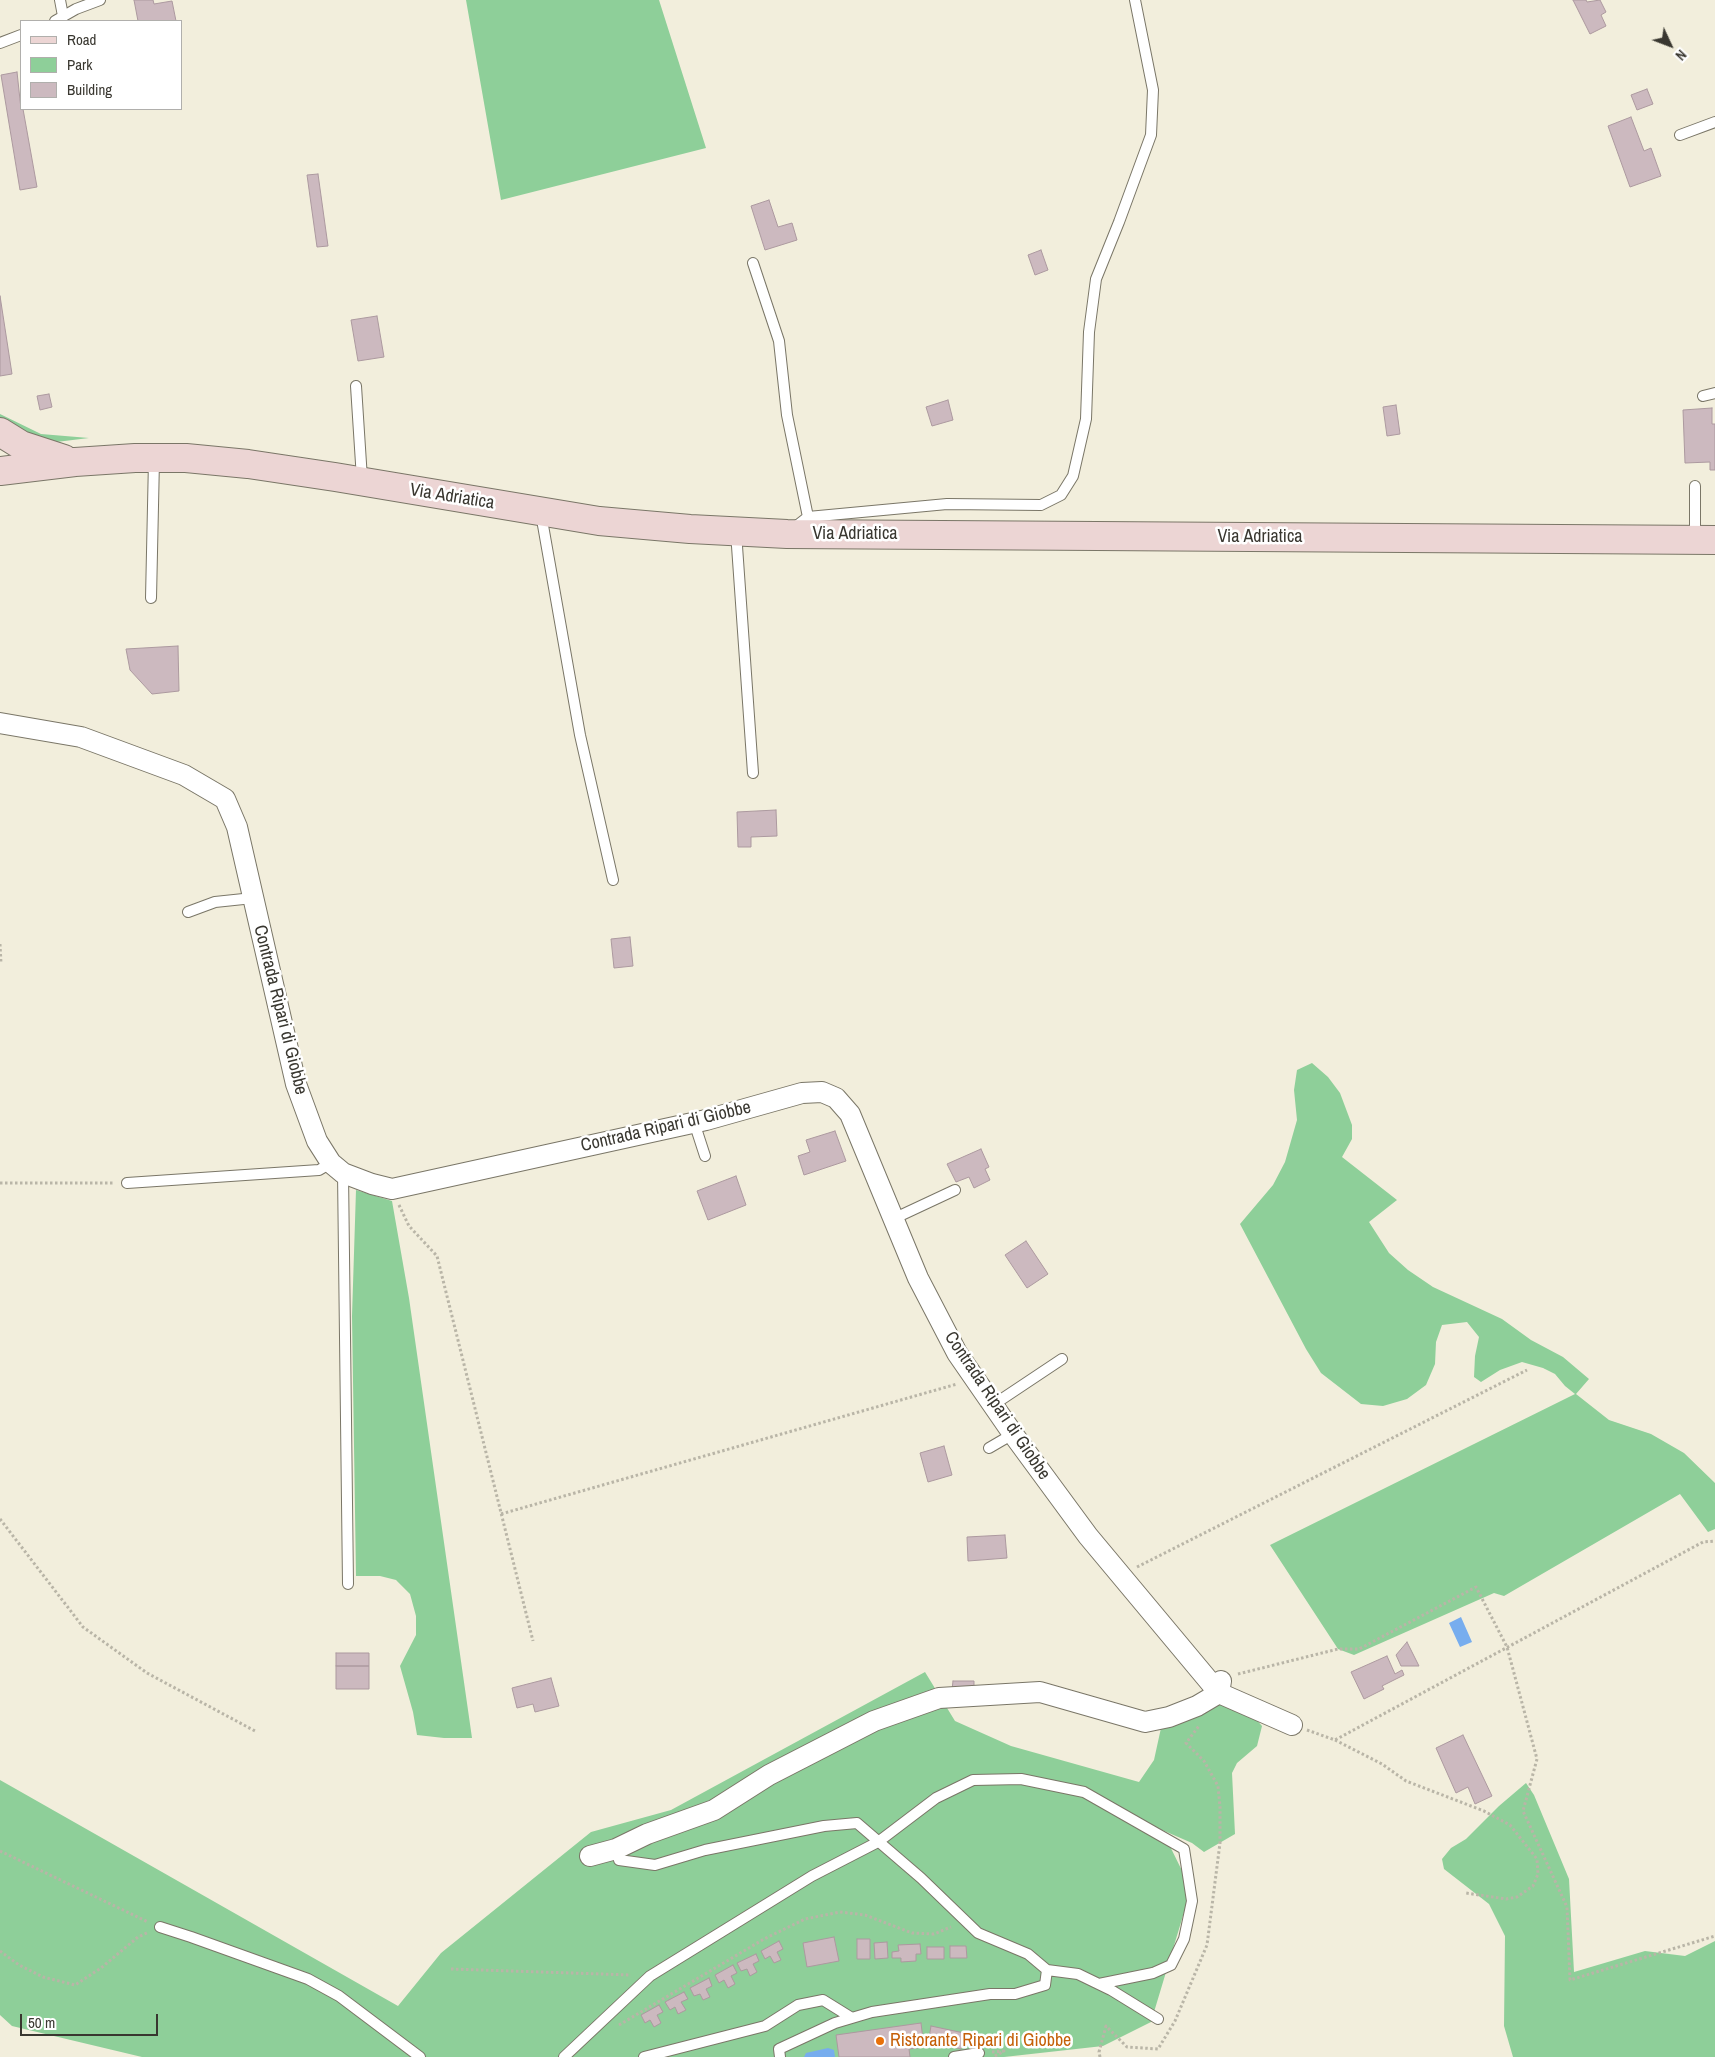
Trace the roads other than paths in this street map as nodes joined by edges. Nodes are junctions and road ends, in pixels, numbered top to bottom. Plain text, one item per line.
1 (60, 0) edge
2 (100, 0) edge
3 (1135, 0) edge
4 (59, 19) edge
5 (20, 35) edge
6 (0, 43) edge
7 (1715, 122) edge
8 (1680, 135) dead end
9 (753, 263) dead end
10 (356, 386) dead end
11 (1715, 393) edge
12 (1703, 396) dead end
13 (0, 432) edge
14 (154, 458) junction
15 (75, 462) junction
16 (0, 470) edge
17 (362, 482) junction
18 (1694, 486) dead end
19 (540, 511) junction
20 (797, 526) junction
21 (736, 532) junction
22 (1705, 540) edge
23 (151, 598) dead end
24 (0, 723) edge
25 (753, 773) dead end
26 (613, 880) dead end
27 (253, 898) junction
28 (188, 912) dead end
29 (694, 1122) junction
30 (705, 1156) dead end
31 (337, 1168) junction
32 (127, 1183) road end
33 (955, 1190) dead end
34 (893, 1219) junction
35 (1062, 1359) dead end
36 (992, 1405) junction
37 (1013, 1434) junction
38 (989, 1448) dead end
39 (348, 1584) dead end
40 (1220, 1686) junction
41 (1292, 1725) road end
42 (878, 1842) junction
43 (616, 1849) junction
44 (590, 1856) dead end
45 (160, 1928) road end
46 (1047, 1970) junction
47 (1099, 1984) junction
48 (852, 2018) junction
49 (1158, 2019) dead end
50 (979, 2053) dead end
51 (420, 2057) edge
52 (564, 2057) edge
53 (644, 2057) edge
54 (780, 2057) edge
55 (954, 2057) edge

1 - 4 lane
2 - 4 lane
3 - 20 lane
5 - 6 lane
7 - 8 lane
9 - 20 lane
10 - 17 lane
11 - 12 lane
13 - 15 main road
14 - 15 main road, Via Adriatica
14 - 17 main road, Via Adriatica
14 - 23 lane
15 - 16 main road, Via Adriatica
17 - 19 main road, Via Adriatica
18 - 22 lane
19 - 21 main road, Via Adriatica
19 - 26 lane
20 - 21 main road, Via Adriatica
20 - 22 main road, Via Adriatica
21 - 25 lane
24 - 27 street, Contrada Ripari di Giobbe
27 - 28 lane
27 - 31 street, Contrada Ripari di Giobbe
29 - 30 lane
29 - 31 street, Contrada Ripari di Giobbe
29 - 34 street, Contrada Ripari di Giobbe
31 - 32 lane
31 - 39 lane
33 - 34 lane
34 - 36 street, Contrada Ripari di Giobbe
35 - 36 lane
36 - 37 street, Contrada Ripari di Giobbe
37 - 38 lane
37 - 40 street, Contrada Ripari di Giobbe
40 - 41 street, Contrada Ripari di Giobbe
40 - 43 street
42 - 43 lane
42 - 46 lane
42 - 47 lane
42 - 52 lane
43 - 44 street
45 - 51 lane
46 - 47 lane
46 - 48 lane
47 - 49 lane
48 - 53 lane
48 - 54 lane
50 - 55 lane

